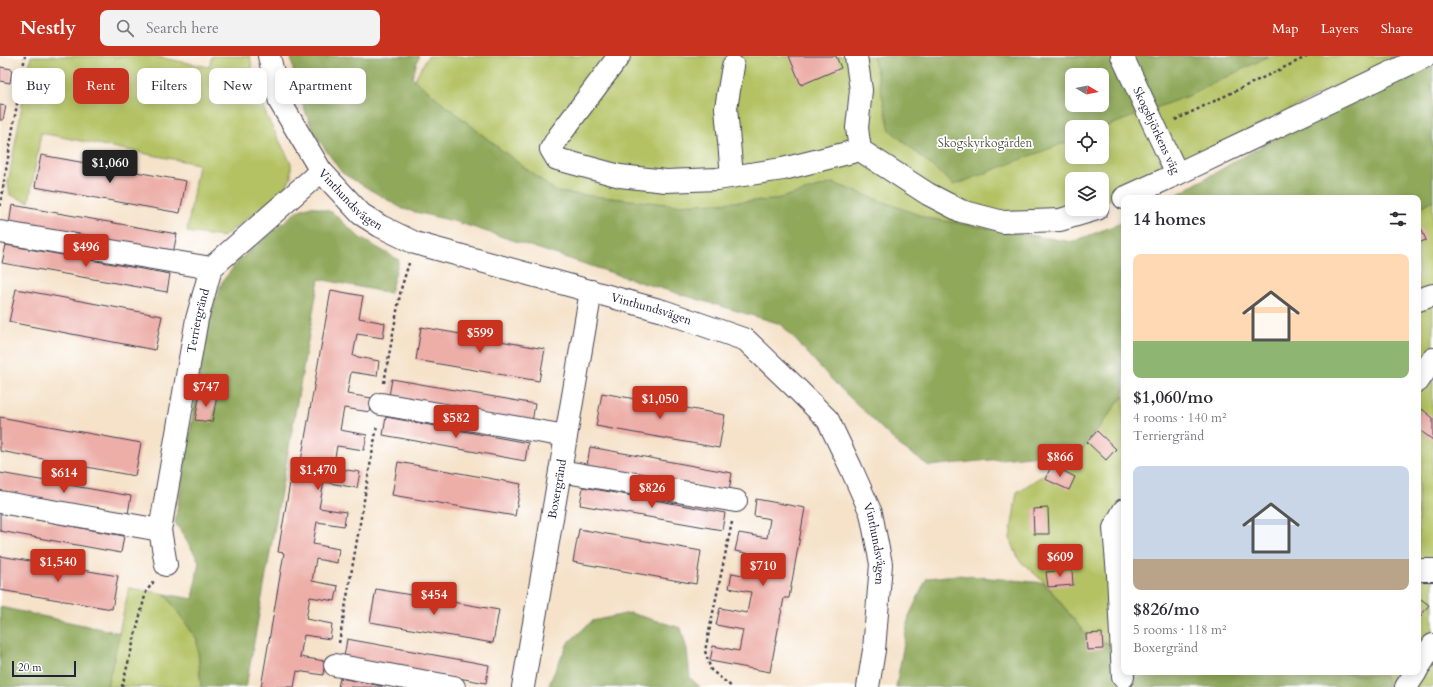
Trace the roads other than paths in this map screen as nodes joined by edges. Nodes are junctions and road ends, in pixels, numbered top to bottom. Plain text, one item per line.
1 (269, 56) edge
2 (619, 56) edge
3 (856, 56) edge
4 (1122, 56) edge
5 (1426, 56) edge
6 (733, 66) dead end
7 (860, 150) junction
8 (321, 171) junction
9 (1178, 174) junction
10 (732, 176) junction
11 (1131, 195) edge
12 (1121, 199) edge
13 (1109, 205) edge
14 (1073, 216) edge
15 (0, 232) edge
16 (211, 268) junction
17 (591, 290) junction
18 (1433, 295) edge
19 (1421, 299) edge
20 (1433, 359) edge
21 (1421, 377) edge
22 (381, 404) road end
23 (566, 436) junction
24 (560, 471) junction
25 (736, 501) road end
26 (0, 502) edge
27 (1121, 515) edge
28 (160, 530) junction
29 (166, 565) road end
30 (1421, 570) edge
31 (1433, 570) edge
32 (1121, 576) edge
33 (1433, 645) edge
34 (1421, 663) edge
35 (335, 665) road end
36 (1414, 675) edge
37 (454, 687) edge
38 (524, 687) edge
39 (868, 687) edge
40 (1406, 687) edge

1 - 8 street, Vinthundsvägen
2 - 10 street
3 - 7 street
4 - 9 street, Skogsbjörkens väg
5 - 9 street
6 - 10 street
7 - 10 street
7 - 14 street
8 - 16 street
8 - 17 street, Vinthundsvägen
9 - 11 street, Skogsbjörkens väg
12 - 13 street, Skogsbjörkens väg
15 - 16 street
16 - 28 street, Terriergränd
17 - 23 street, Boxergränd
17 - 39 street, Vinthundsvägen
18 - 19 street
20 - 21 street
22 - 23 street
23 - 24 street, Boxergränd
24 - 25 street
24 - 38 street, Boxergränd
26 - 28 street
27 - 32 street
28 - 29 street, Terriergränd
30 - 31 street
33 - 34 street
35 - 37 street
36 - 40 street

